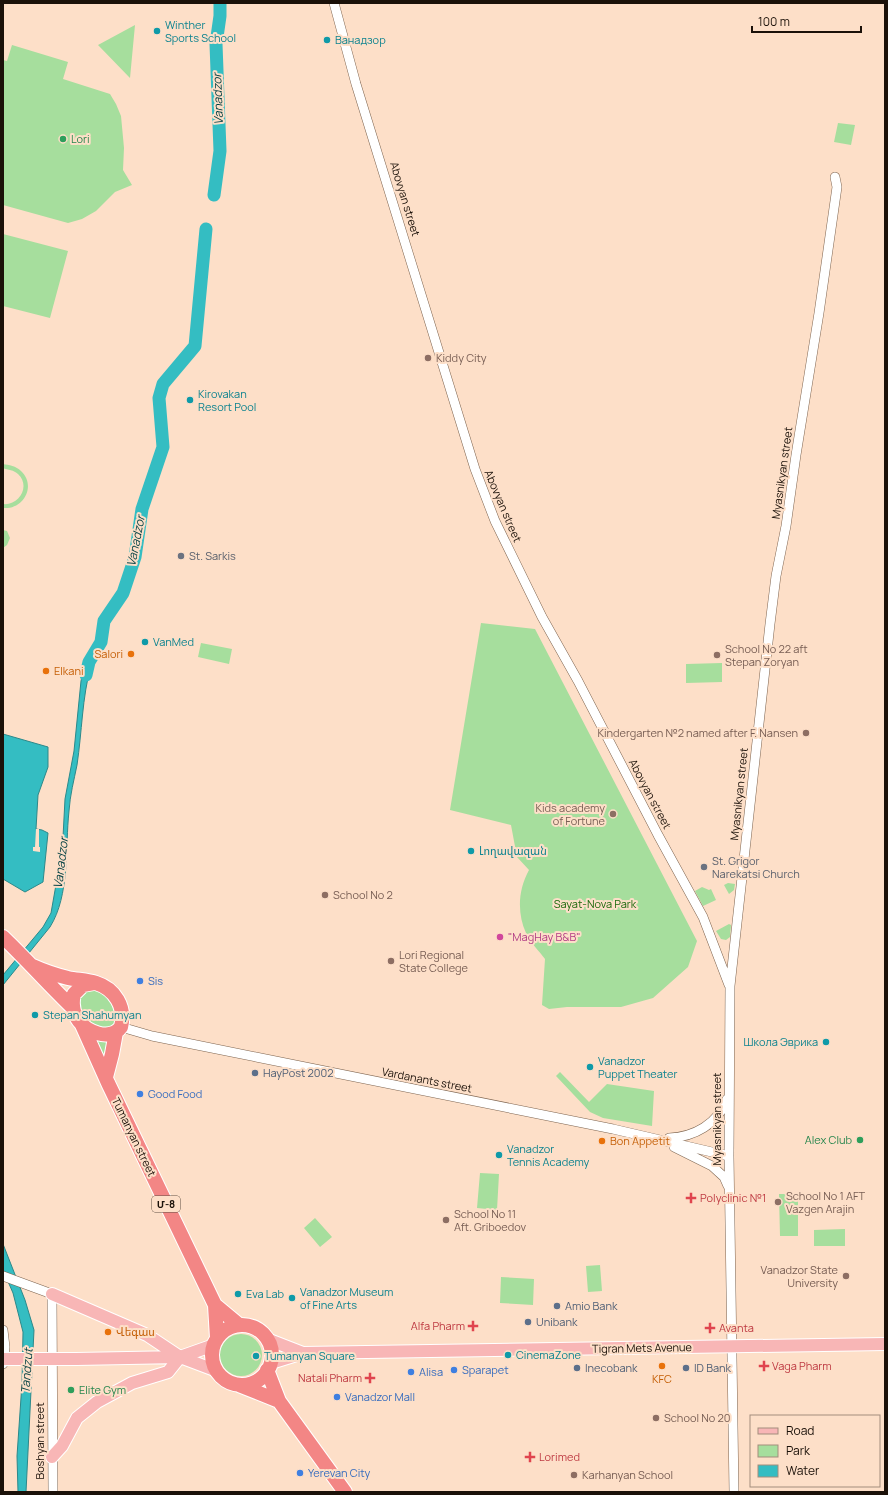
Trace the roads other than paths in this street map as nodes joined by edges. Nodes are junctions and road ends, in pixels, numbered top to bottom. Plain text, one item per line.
1 (334, 3) edge
2 (834, 177) dead end
3 (3, 937) edge
4 (33, 966) junction
5 (94, 983) junction
6 (730, 986) junction
7 (73, 1008) junction
8 (82, 1025) junction
9 (118, 1029) junction
10 (106, 1077) junction
11 (729, 1092) junction
12 (658, 1139) junction
13 (729, 1156) junction
14 (730, 1192) junction
15 (4, 1276) edge
16 (52, 1294) junction
17 (215, 1305) junction
18 (239, 1325) junction
19 (3, 1330) edge
20 (268, 1339) junction
21 (215, 1342) junction
22 (885, 1344) edge
23 (732, 1347) junction
24 (303, 1353) junction
25 (180, 1357) junction
26 (3, 1359) edge
27 (3, 1364) edge
28 (269, 1366) junction
29 (217, 1372) junction
30 (237, 1384) junction
31 (279, 1401) junction
32 (52, 1457) junction
33 (52, 1492) edge
34 (345, 1492) edge
35 (734, 1492) edge

1 - 6 street, Abovyan street
2 - 6 street, Myasnikyan street
3 - 4 highway
4 - 5 highway
4 - 7 highway
5 - 7 highway
5 - 9 highway
6 - 11 street, Myasnikyan street
7 - 8 highway
8 - 9 highway
8 - 10 highway, Մ-8
9 - 10 highway
9 - 12 street, Vardanants street
10 - 17 highway, Tumanyan street / Մ-8
11 - 12 street
11 - 13 street, Myasnikyan street
12 - 13 street, Vardanants street
12 - 14 street
13 - 14 street, Myasnikyan street
14 - 23 street, Myasnikyan street
15 - 16 street
16 - 25 main road
16 - 32 street, Boshyan street
17 - 18 highway, Մ-8
17 - 21 highway, Մ-8
18 - 20 highway
18 - 21 highway
19 - 27 street
20 - 24 main road, Tigran Mets Avenue
20 - 28 highway
21 - 25 main road
21 - 29 highway
22 - 23 main road, Tigran Mets Avenue
23 - 24 main road, Tigran Mets Avenue
23 - 35 street, Myasnikyan street
24 - 28 main road, Tigran Mets Avenue
25 - 26 main road, bridge
25 - 29 main road
25 - 32 main road
28 - 30 highway
28 - 31 highway
29 - 30 highway
30 - 31 highway
31 - 34 highway
32 - 33 street, Boshyan street

